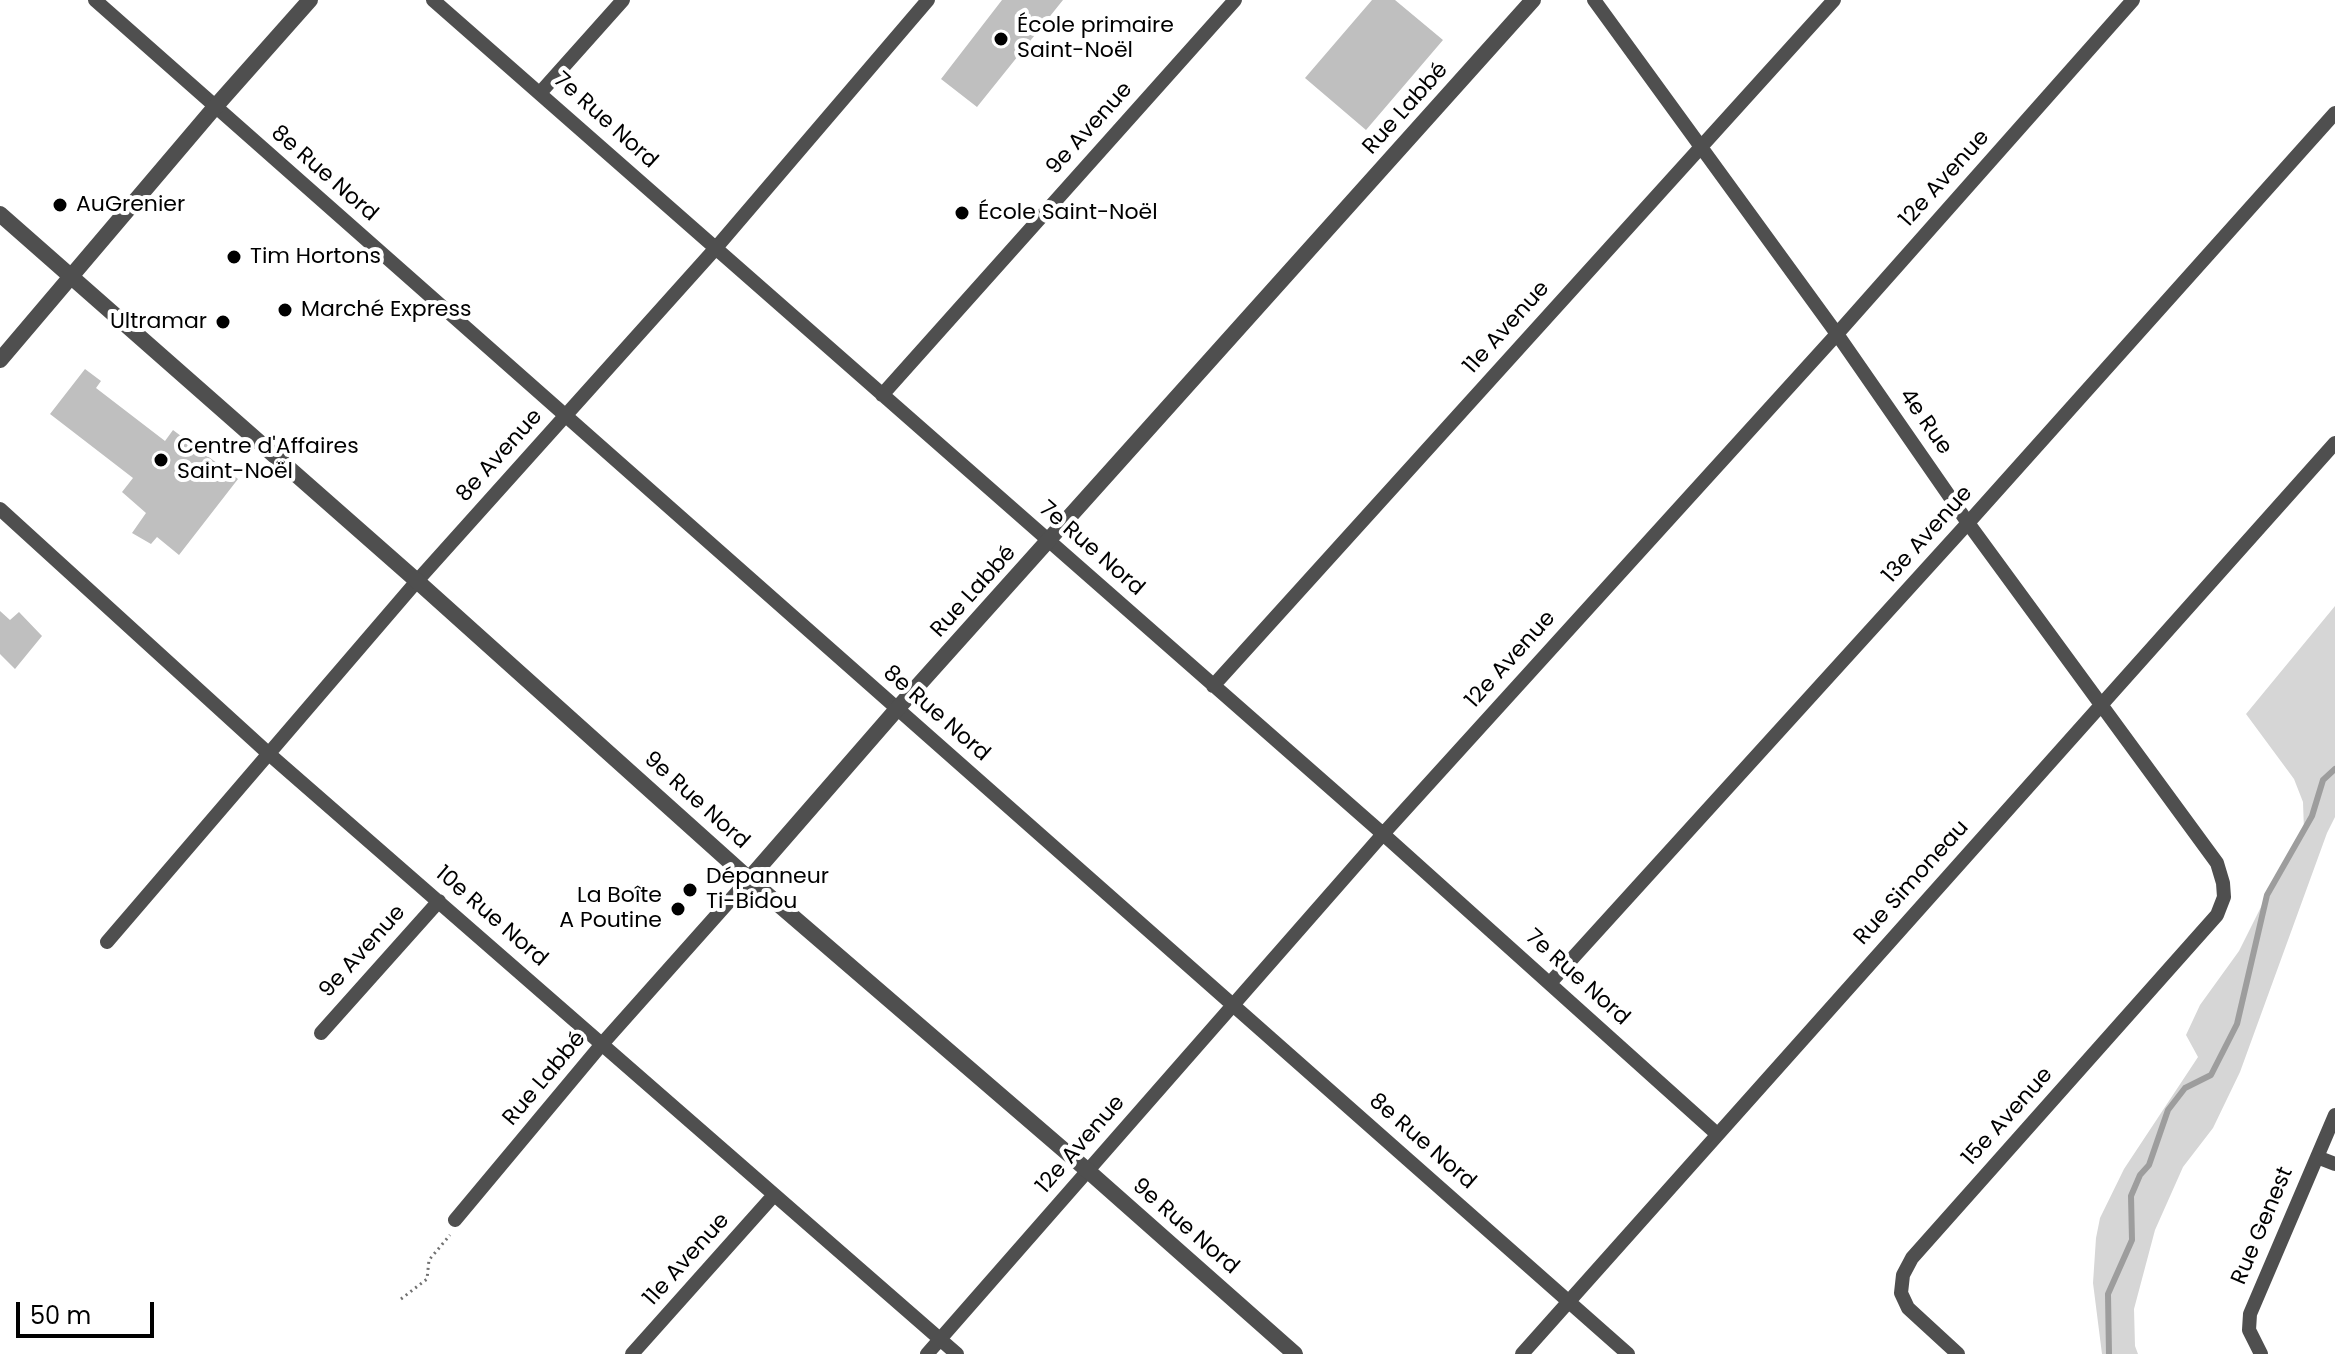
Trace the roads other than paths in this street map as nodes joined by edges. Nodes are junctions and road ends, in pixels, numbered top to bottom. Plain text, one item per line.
1 (95, 0) edge
2 (310, 0) edge
3 (433, 0) edge
4 (623, 0) edge
5 (928, 0) edge
6 (1235, 0) edge
7 (1533, 0) edge
8 (1594, 0) edge
9 (1834, 0) edge
10 (2133, 0) edge
11 (540, 93) junction
12 (215, 107) junction
13 (2335, 113) edge
14 (1699, 147) junction
15 (0, 214) edge
16 (715, 249) junction
17 (71, 277) junction
18 (1837, 334) junction
19 (0, 360) edge
20 (882, 395) junction
21 (565, 416) junction
22 (2335, 443) edge
23 (0, 509) edge
24 (1968, 523) junction
25 (1049, 542) junction
26 (417, 581) junction
27 (1213, 686) junction
28 (2101, 705) junction
29 (897, 709) junction
30 (269, 754) junction
31 (1383, 834) junction
32 (749, 879) junction
33 (439, 901) junction
34 (2217, 915) joint
35 (107, 942) dead end
36 (1550, 983) junction
37 (1234, 1005) junction
38 (321, 1033) dead end
39 (602, 1044) junction
40 (2335, 1115) edge
41 (1717, 1134) junction
42 (2317, 1157) junction
43 (2335, 1164) edge
44 (1087, 1170) junction
45 (774, 1195) junction
46 (455, 1220) road end
47 (1570, 1302) junction
48 (940, 1339) junction
49 (632, 1354) edge
50 (927, 1354) edge
51 (957, 1354) edge
52 (1295, 1354) edge
53 (1522, 1354) edge
54 (1628, 1354) edge
55 (1958, 1354) edge
56 (2261, 1354) edge

1 - 12 street, 8e Rue Nord
2 - 12 street
3 - 11 street, 7e Rue Nord
4 - 11 street
5 - 16 street, 8e Avenue
6 - 20 street, 9e Avenue
7 - 25 street, Rue Labbé
8 - 14 street, 4e Rue
9 - 14 street, 11e Avenue
10 - 18 street, 12e Avenue
11 - 16 street, 7e Rue Nord
12 - 17 street
12 - 21 street, 8e Rue Nord
13 - 24 street, 13e Avenue
14 - 18 street, 4e Rue
14 - 27 street, 11e Avenue
15 - 17 street, 9e Rue Nord
16 - 20 street, 7e Rue Nord
16 - 21 street, 8e Avenue
17 - 19 street
17 - 26 street, 9e Rue Nord
18 - 24 street, 4e Rue
18 - 31 street, 12e Avenue
20 - 25 street, 7e Rue Nord
21 - 26 street, 8e Avenue
21 - 29 street, 8e Rue Nord
22 - 28 street, Rue Simoneau
23 - 30 street, 10e Rue Nord
24 - 28 street, 4e Rue
24 - 36 street, 13e Avenue
25 - 27 street, 7e Rue Nord
25 - 29 street, Rue Labbé
26 - 30 street, 8e Avenue
26 - 32 street, 9e Rue Nord
27 - 31 street, 7e Rue Nord
28 - 34 street, 4e Rue
28 - 41 street, Rue Simoneau
29 - 32 street, Rue Labbé
29 - 37 street, 8e Rue Nord
30 - 33 street, 10e Rue Nord
30 - 35 street, 8e Avenue
31 - 36 street, 7e Rue Nord
31 - 37 street, 12e Avenue
32 - 39 street, Rue Labbé
32 - 44 street, 9e Rue Nord
33 - 38 street, 9e Avenue
33 - 39 street, 10e Rue Nord
34 - 55 street, 15e Avenue
36 - 41 street, 7e Rue Nord
37 - 44 street, 12e Avenue
37 - 47 street, 8e Rue Nord
39 - 45 street, 10e Rue Nord
39 - 46 street, Rue Labbé
40 - 42 street, Rue Genest
41 - 47 street, Rue Simoneau
42 - 43 street
42 - 56 street, Rue Genest
44 - 48 street, 12e Avenue
44 - 52 street, 9e Rue Nord
45 - 48 street, 10e Rue Nord
45 - 49 street, 11e Avenue
47 - 53 street, Rue Simoneau
47 - 54 street, 8e Rue Nord
48 - 50 street, 12e Avenue
48 - 51 street, 10e Rue Nord

